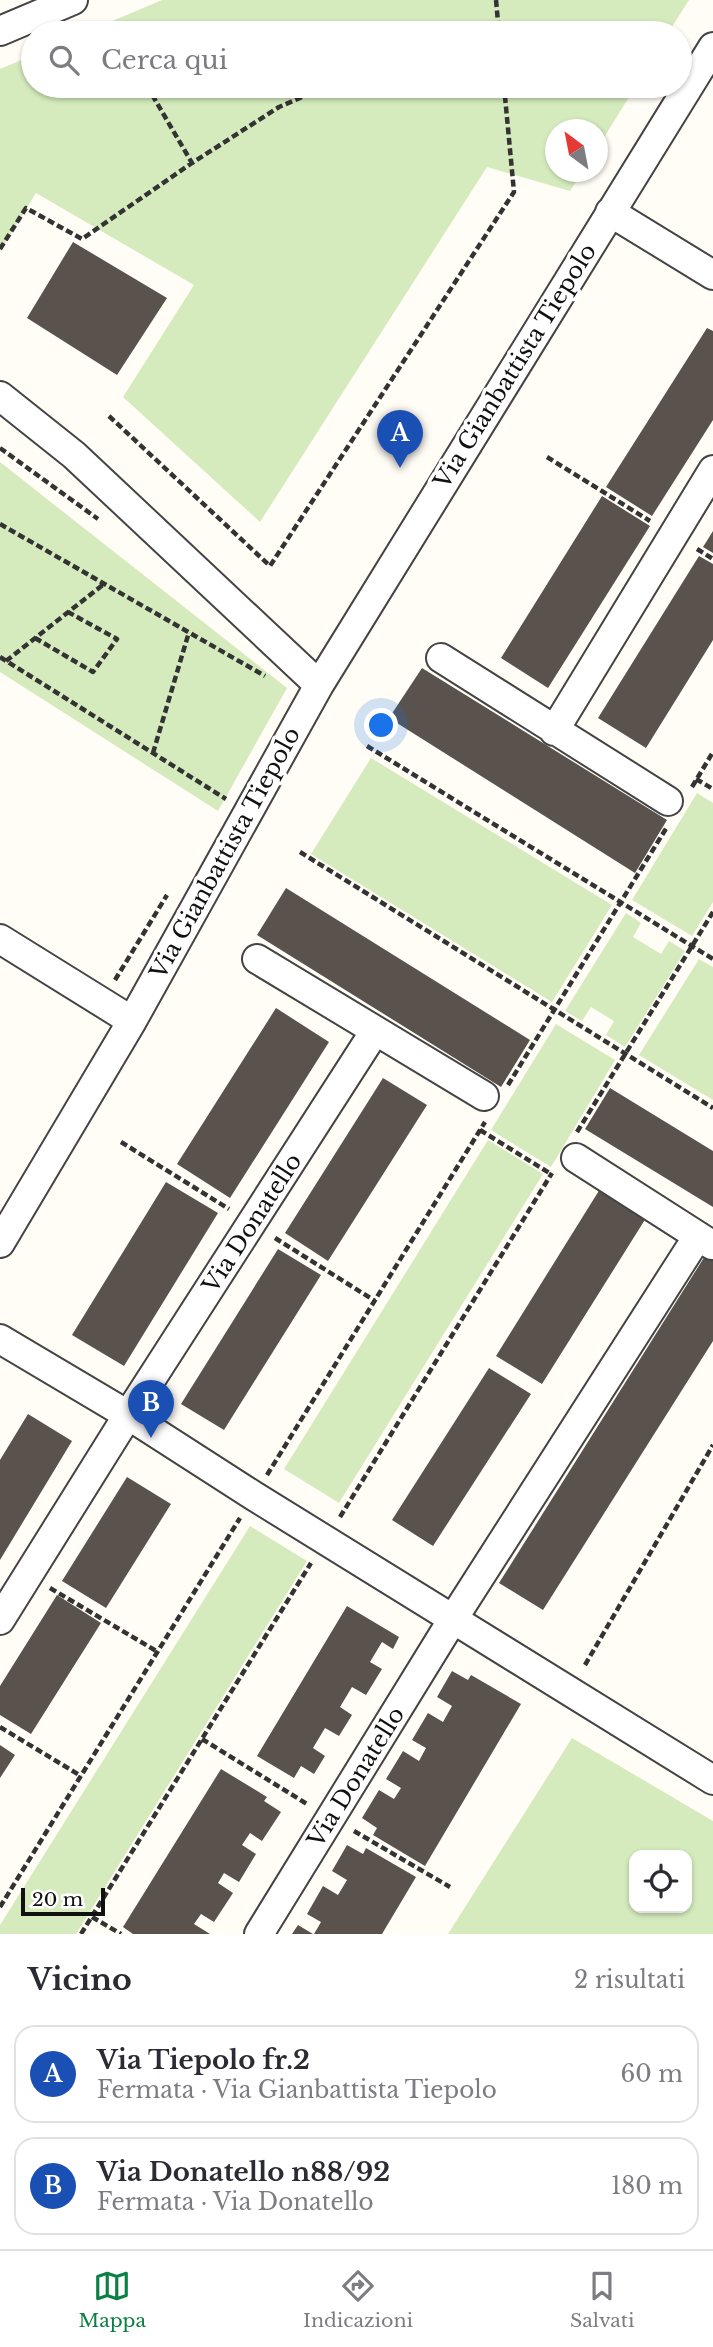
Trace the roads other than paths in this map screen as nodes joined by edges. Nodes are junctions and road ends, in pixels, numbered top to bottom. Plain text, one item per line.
1 (73, 0) edge
2 (24, 21) edge
3 (21, 22) edge
4 (0, 31) edge
5 (713, 47) edge
6 (692, 81) edge
7 (681, 98) edge
8 (610, 212) junction
9 (713, 275) edge
10 (0, 396) edge
11 (713, 470) edge
12 (441, 658) dead end
13 (319, 685) junction
14 (554, 731) junction
15 (677, 803) road end
16 (0, 939) edge
17 (257, 959) dead end
18 (132, 1021) junction
19 (375, 1031) junction
20 (493, 1100) road end
21 (568, 1154) road end
22 (705, 1241) edge
23 (0, 1244) edge
24 (0, 1339) edge
25 (128, 1415) junction
26 (453, 1619) junction
27 (0, 1620) edge
28 (713, 1780) edge
29 (259, 1934) edge

1 - 2 street
3 - 4 street
5 - 6 street, Via Gianbattista Tiepolo
7 - 8 street, Via Gianbattista Tiepolo
8 - 9 street
8 - 13 street, Via Gianbattista Tiepolo
10 - 13 street
11 - 14 street
12 - 14 street
13 - 18 street, Via Gianbattista Tiepolo
14 - 15 street
16 - 18 street
17 - 19 street
18 - 23 street, Via Gianbattista Tiepolo
19 - 20 street
19 - 25 street, Via Donatello
21 - 22 street, Via Donatello
22 - 26 street, Via Donatello
24 - 25 street
25 - 26 street
25 - 27 street, Via Donatello
26 - 28 street
26 - 29 street, Via Donatello

